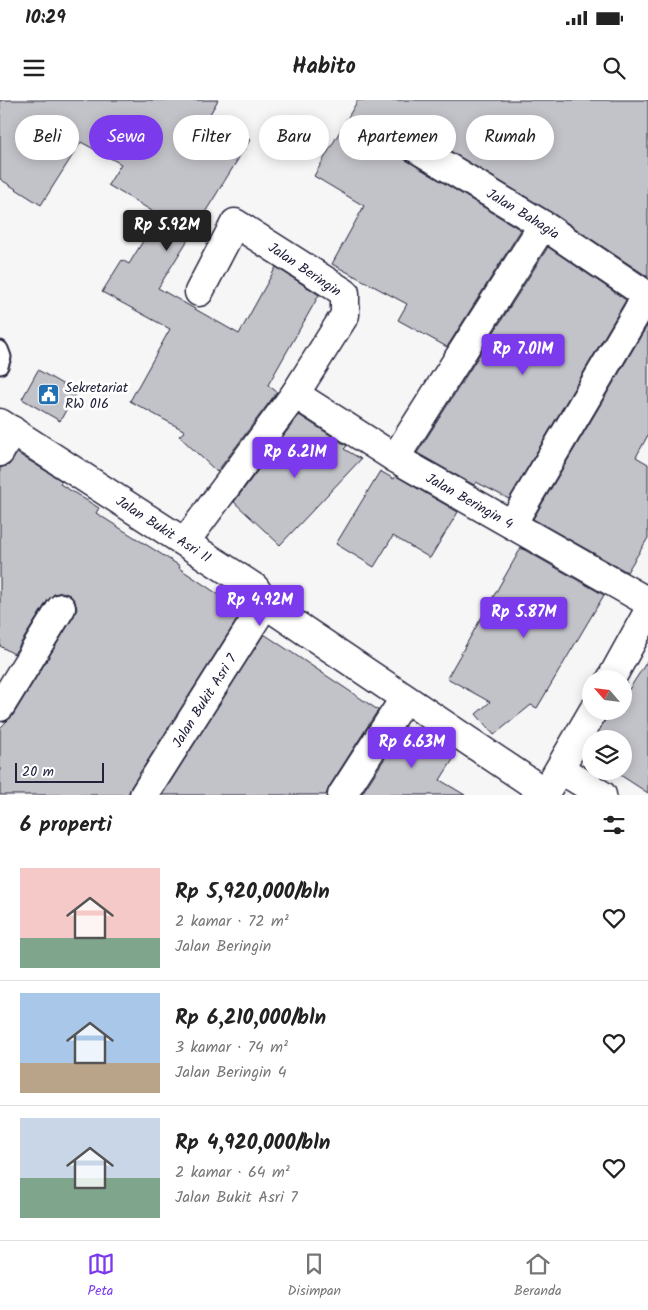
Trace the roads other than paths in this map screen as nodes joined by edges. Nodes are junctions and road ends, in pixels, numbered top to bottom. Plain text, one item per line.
1 (436, 160) edge
2 (543, 225) junction
3 (199, 292) dead end
4 (648, 295) edge
5 (0, 349) edge
6 (0, 366) edge
7 (294, 394) junction
8 (4, 435) edge
9 (395, 458) junction
10 (512, 524) junction
11 (185, 542) junction
12 (648, 602) edge
13 (265, 604) junction
14 (61, 608) dead end
15 (648, 612) edge
16 (616, 670) edge
17 (404, 699) junction
18 (1, 704) edge
19 (588, 720) edge
20 (560, 769) junction
21 (545, 794) edge
22 (144, 795) edge
23 (342, 795) edge
24 (602, 795) edge

1 - 2 street, Jalan Bahagia
2 - 4 street, Jalan Bahagia
2 - 9 street
3 - 7 street, Jalan Beringin
4 - 10 street
5 - 6 lane
7 - 9 street, Jalan Beringin 4
7 - 11 street
8 - 11 street, Jalan Bukit Asri 11
9 - 10 street, Jalan Beringin 4
10 - 12 street, Jalan Beringin 4
11 - 13 street, Jalan Bukit Asri 11
13 - 17 street, Jalan Bukit Asri 11
13 - 22 street, Jalan Bukit Asri 7
14 - 18 street
15 - 16 street
17 - 21 street, Jalan Bukit Asri 11
17 - 23 street
19 - 20 street
20 - 21 street
20 - 24 street

